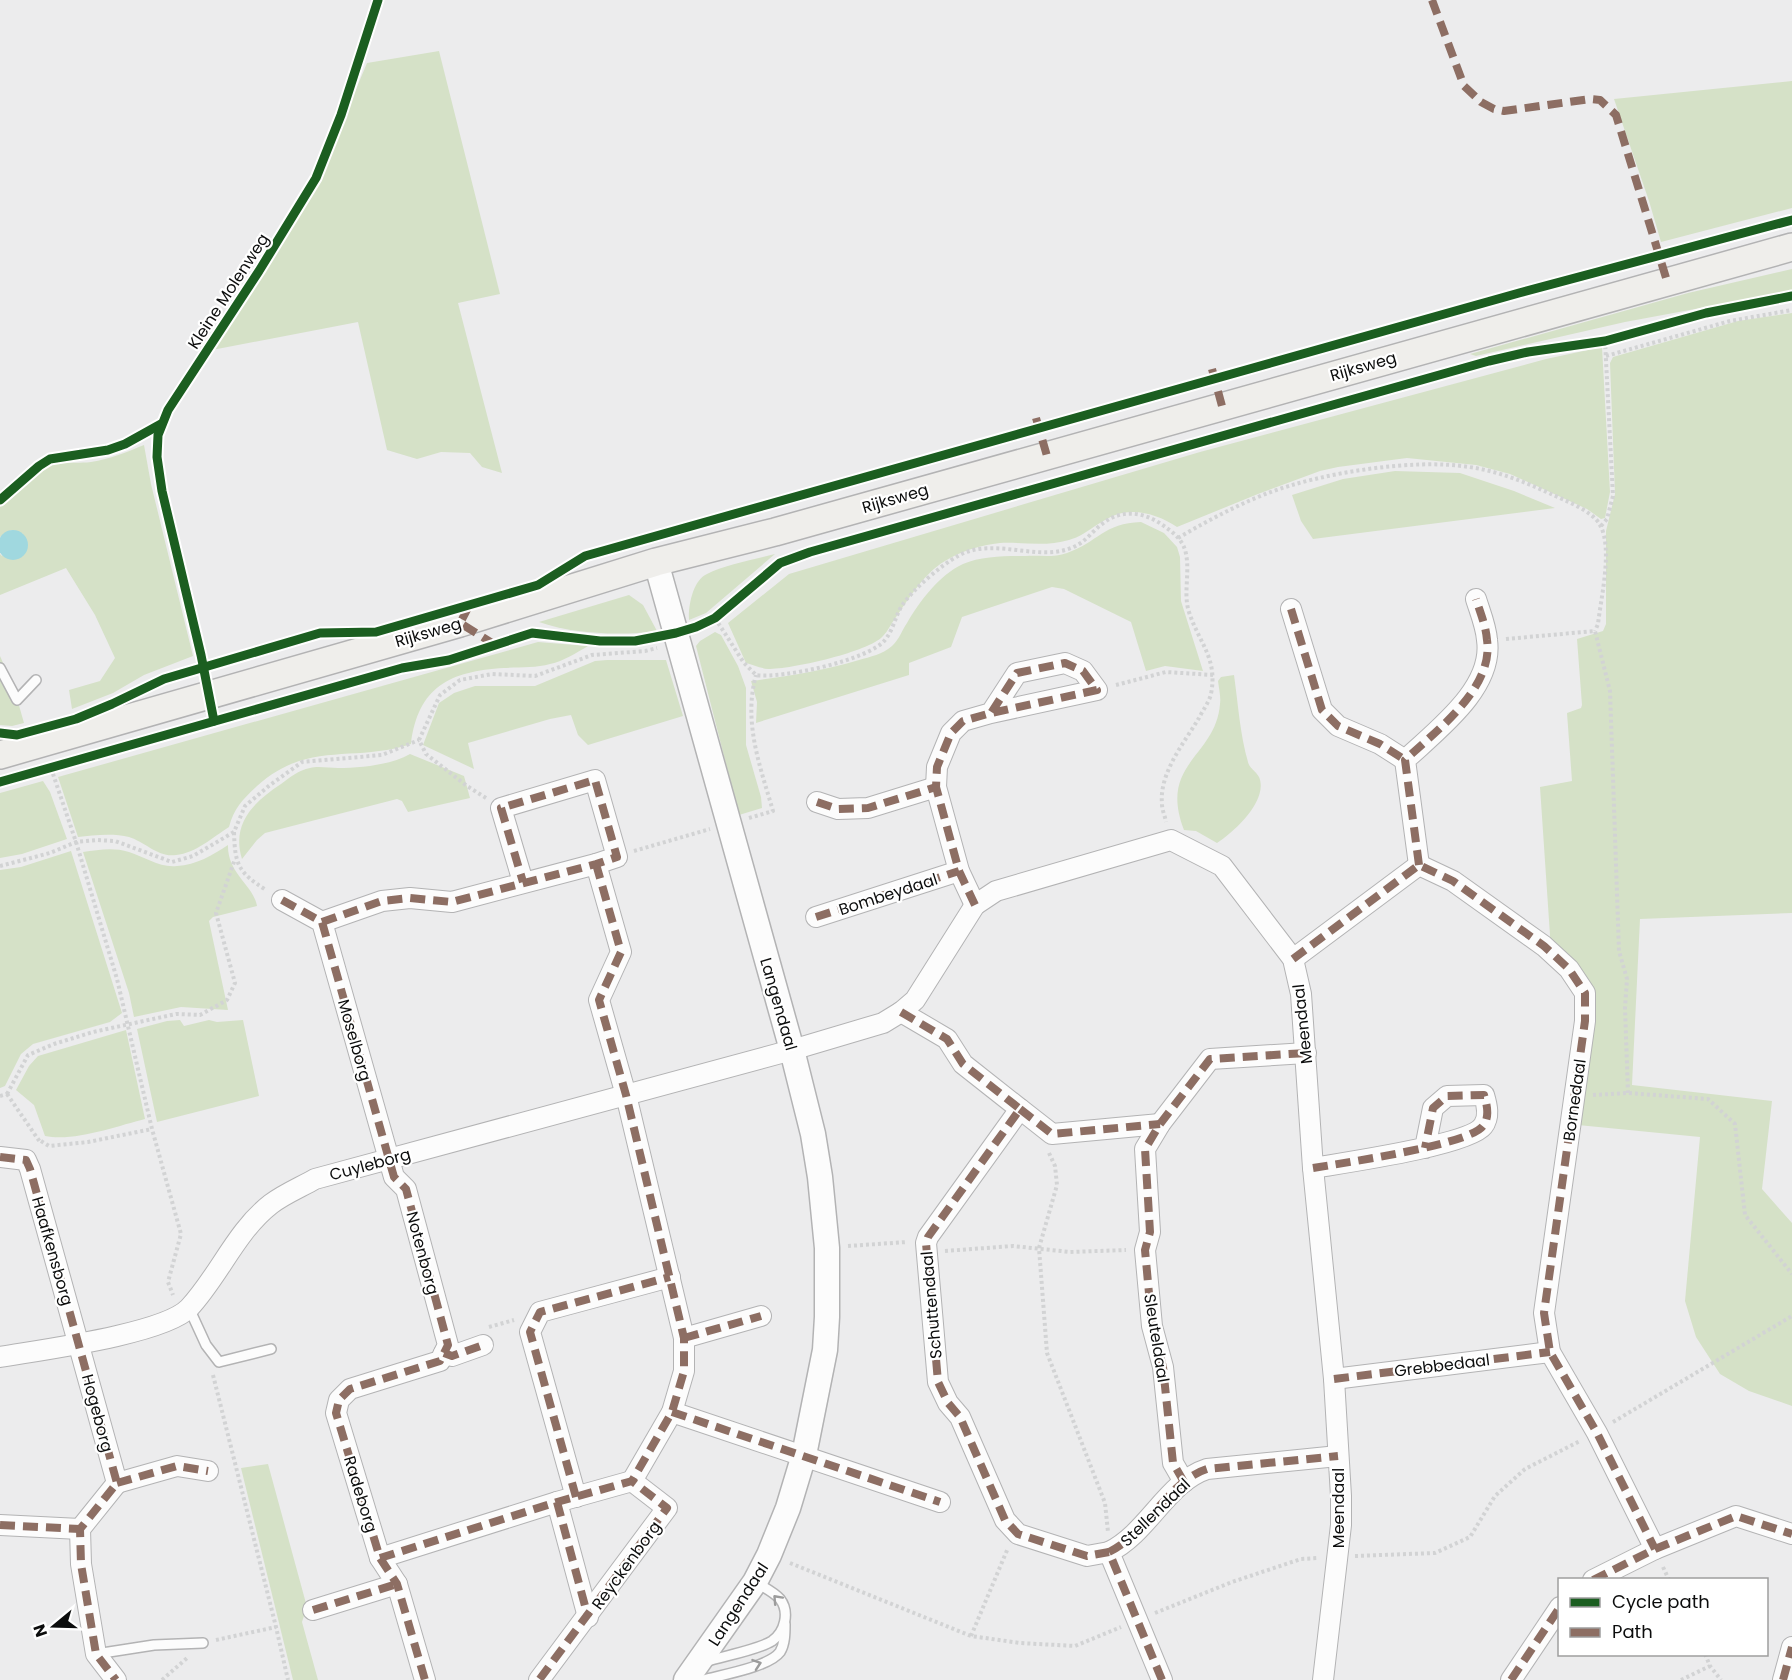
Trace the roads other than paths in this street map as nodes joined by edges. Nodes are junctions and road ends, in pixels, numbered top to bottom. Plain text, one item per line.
1 (1792, 247) edge
2 (656, 562) junction
3 (1476, 599) dead end
4 (1291, 609) dead end
5 (0, 668) edge
6 (36, 680) dead end
7 (991, 713) junction
8 (0, 754) edge
9 (1406, 759) junction
10 (936, 786) junction
11 (818, 802) dead end
12 (596, 864) junction
13 (1419, 865) junction
14 (959, 871) junction
15 (523, 882) junction
16 (282, 900) road end
17 (975, 905) junction
18 (816, 917) dead end
19 (322, 922) junction
20 (1293, 959) junction
21 (901, 1012) junction
22 (792, 1050) junction
23 (1306, 1053) junction
24 (626, 1095) junction
25 (1020, 1109) junction
26 (1160, 1124) junction
27 (1425, 1148) dead end
28 (0, 1157) edge
29 (388, 1158) junction
30 (1313, 1168) junction
31 (670, 1277) junction
32 (189, 1308) junction
33 (761, 1316) dead end
34 (684, 1338) junction
35 (79, 1342) junction
36 (483, 1345) road end
37 (271, 1349) dead end
38 (1550, 1352) junction
39 (444, 1353) junction
40 (0, 1357) edge
41 (1334, 1379) junction
42 (672, 1412) junction
43 (804, 1455) junction
44 (1338, 1456) junction
45 (208, 1471) dead end
46 (632, 1481) junction
47 (1185, 1482) junction
48 (117, 1483) junction
49 (567, 1500) junction
50 (940, 1503) dead end
51 (0, 1525) edge
52 (80, 1529) junction
53 (1792, 1534) edge
54 (1655, 1549) junction
55 (1109, 1552) junction
56 (380, 1558) junction
57 (1597, 1578) edge
58 (755, 1582) junction
59 (397, 1584) junction
60 (313, 1610) dead end
61 (1558, 1610) edge
62 (588, 1617) junction
63 (786, 1622) junction
64 (203, 1643) dead end
65 (1792, 1651) edge
66 (96, 1653) junction
67 (695, 1675) edge
68 (116, 1680) edge
69 (425, 1680) edge
70 (539, 1680) edge
71 (1162, 1680) edge
72 (1323, 1680) edge
73 (1511, 1680) edge
74 (1783, 1680) edge

1 - 2 main road, Rijksweg
2 - 8 main road, Rijksweg
2 - 22 street, Langendaal
3 - 9 street
4 - 9 street
5 - 6 lane
7 - 7 street, Bombeydaal
7 - 10 street, Bombeydaal
9 - 13 street
10 - 11 street
10 - 14 street, Bombeydaal
12 - 15 street
12 - 15 street
12 - 24 street
13 - 20 street
13 - 38 street, Bornedaal
14 - 17 street, Bombeydaal
14 - 18 street, Bombeydaal
15 - 19 street
16 - 19 street
17 - 20 street, Meendaal
17 - 21 street
19 - 29 street, Moselborg
20 - 23 street, Meendaal
21 - 22 street
21 - 25 street
22 - 24 street, Cuyleborg
22 - 43 street, Langendaal
23 - 26 street, Sleuteldaal
23 - 30 street, Meendaal
24 - 29 street, Cuyleborg
24 - 31 street
25 - 26 street
25 - 55 street, Schuttendaal
26 - 47 street, Sleuteldaal
27 - 30 street
28 - 35 street, Haafkensborg
29 - 32 street, Cuyleborg
29 - 39 street, Notenborg
30 - 41 street, Meendaal
31 - 34 street
31 - 49 street, Reyckenborg
32 - 35 street, Cuyleborg
32 - 37 lane
33 - 34 street
34 - 42 street
35 - 40 street, Cuyleborg
35 - 48 street, Hogeborg
36 - 39 street
38 - 41 street, Grebbedaal
38 - 54 street, Bornedaal
39 - 56 street, Radeborg
41 - 44 street, Meendaal
42 - 43 street
42 - 46 street
43 - 50 street
43 - 58 street, Langendaal
44 - 47 street, Stellendaal
44 - 72 street, Meendaal
45 - 48 street
46 - 49 street
46 - 62 street, Reyckenborg
47 - 55 street, Stellendaal
48 - 52 street
49 - 56 street
49 - 62 street, Reyckenborg
51 - 52 street
52 - 66 street
53 - 54 street
54 - 57 street
55 - 71 street, Stellendaal
56 - 59 street, Radeborg
63 -> 58 lane
58 - 67 street, Langendaal
59 - 60 street
59 - 69 street, Radeborg
61 - 73 street
62 - 70 street, Reyckenborg
63 - 67 lane
67 -> 63 lane
64 - 66 lane
65 - 74 street
66 - 68 street

